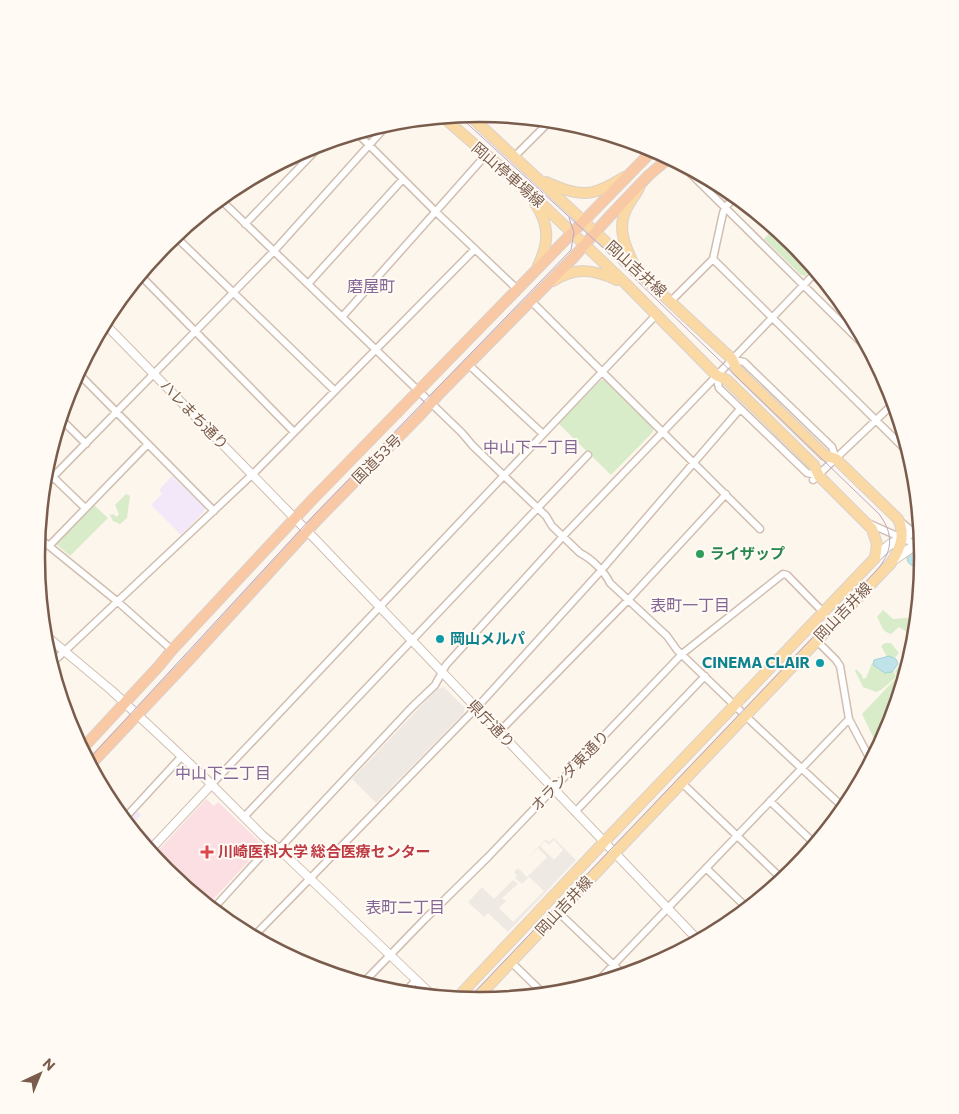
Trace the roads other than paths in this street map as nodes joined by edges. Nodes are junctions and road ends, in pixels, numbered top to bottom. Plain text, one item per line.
1 (477, 122) edge
2 (451, 123) edge
3 (544, 127) edge
4 (380, 134) edge
5 (362, 138) edge
6 (370, 146) junction
7 (485, 156) junction
8 (647, 156) edge
9 (514, 157) junction
10 (309, 158) edge
11 (663, 163) edge
12 (632, 172) junction
13 (539, 178) junction
14 (403, 179) junction
15 (642, 182) junction
16 (700, 183) edge
17 (527, 190) junction
18 (730, 202) edge
19 (226, 205) edge
20 (725, 208) junction
21 (436, 212) junction
22 (584, 222) junction
23 (246, 224) junction
24 (596, 232) junction
25 (573, 234) junction
26 (181, 242) edge
27 (585, 245) junction
28 (475, 249) junction
29 (274, 251) junction
30 (714, 259) junction
31 (636, 269) junction
32 (536, 272) junction
33 (811, 277) edge
34 (145, 280) edge
35 (548, 283) junction
36 (625, 283) junction
37 (308, 284) junction
38 (804, 284) junction
39 (518, 290) junction
40 (233, 292) junction
41 (531, 301) junction
42 (671, 301) junction
43 (656, 314) junction
44 (342, 317) junction
45 (772, 318) junction
46 (110, 330) edge
47 (196, 331) junction
48 (851, 331) edge
49 (376, 350) junction
50 (732, 359) junction
51 (468, 364) junction
52 (603, 372) junction
53 (154, 374) junction
54 (716, 375) junction
55 (84, 379) edge
56 (335, 391) junction
57 (419, 391) junction
58 (431, 403) junction
59 (740, 409) junction
60 (888, 409) edge
61 (117, 412) junction
62 (876, 420) junction
63 (66, 425) edge
64 (663, 431) junction
65 (294, 432) junction
66 (543, 434) junction
67 (898, 442) edge
68 (86, 444) junction
69 (148, 444) junction
70 (588, 454) dead end
71 (836, 459) junction
72 (694, 463) junction
73 (252, 475) junction
74 (504, 475) junction
75 (54, 477) joint
76 (816, 478) junction
77 (726, 494) junction
78 (284, 507) joint
79 (85, 508) junction
80 (537, 508) junction
81 (214, 511) junction
82 (295, 518) junction
83 (898, 519) junction
84 (866, 522) junction
85 (913, 528) edge
86 (760, 529) dead end
87 (307, 531) junction
88 (913, 532) edge
89 (563, 536) junction
90 (901, 538) junction
91 (913, 541) edge
92 (46, 543) edge
93 (49, 546) junction
94 (914, 546) edge
95 (875, 558) junction
96 (890, 563) junction
97 (601, 571) junction
98 (628, 600) junction
99 (118, 602) junction
100 (380, 608) junction
101 (823, 612) junction
102 (411, 640) junction
103 (816, 640) junction
104 (53, 642) edge
105 (172, 650) junction
106 (64, 651) junction
107 (682, 654) junction
108 (57, 658) edge
109 (442, 672) junction
110 (705, 676) junction
111 (124, 702) junction
112 (735, 705) junction
113 (476, 708) junction
114 (138, 714) junction
115 (745, 715) junction
116 (849, 719) junction
117 (499, 732) junction
118 (87, 743) edge
119 (866, 754) edge
120 (182, 756) junction
121 (95, 759) edge
122 (802, 768) junction
123 (681, 782) junction
124 (211, 784) junction
125 (553, 789) junction
126 (202, 795) junction
127 (770, 801) junction
128 (838, 802) edge
129 (575, 812) junction
130 (129, 814) edge
131 (244, 817) junction
132 (737, 835) junction
133 (810, 839) edge
134 (604, 842) junction
135 (271, 843) junction
136 (155, 845) edge
137 (279, 849) junction
138 (614, 852) junction
139 (706, 868) junction
140 (777, 874) edge
141 (310, 878) junction
142 (742, 903) edge
143 (218, 904) edge
144 (668, 909) junction
145 (558, 912) junction
146 (259, 931) edge
147 (693, 935) edge
148 (390, 954) junction
149 (511, 962) junction
150 (613, 965) junction
151 (617, 969) edge
152 (606, 972) edge
153 (368, 977) edge
154 (416, 980) junction
155 (411, 986) edge
156 (425, 988) edge
157 (538, 988) edge
158 (463, 991) edge
159 (483, 992) edge

1 - 9 main road, 岡山停車場線
2 - 7 main road, 岡山停車場線
3 - 9 street
4 - 6 street
5 - 6 street
6 - 14 street
6 - 29 street
7 - 17 main road, 岡山停車場線
7 - 21 street
8 - 12 highway, 国道53号
9 - 13 main road, 岡山停車場線
10 - 23 street
11 - 15 highway, 国道53号
12 - 13 main road
12 - 22 highway, 国道53号
13 - 22 main road, 岡山停車場線
14 - 21 street
14 - 37 street
15 - 24 highway, 国道53号
15 - 31 main road
16 - 20 street
17 - 25 main road, 岡山停車場線
17 - 32 main road
18 - 20 street
19 - 23 street
20 - 30 street
20 - 38 street
21 - 28 street
21 - 44 street
22 - 24 main road, 岡山停車場線
22 - 25 highway, 国道53号
23 - 29 street
24 - 27 highway, 国道53号
24 - 31 main road, 岡山吉井線
25 - 27 main road, 岡山吉井線
25 - 32 highway, 国道53号
26 - 40 street
27 - 35 highway, 国道53号
27 - 36 main road, 岡山吉井線
28 - 39 street
28 - 49 street
29 - 37 street
29 - 40 street
30 - 42 street
30 - 45 street
31 - 42 main road, 岡山吉井線
32 - 39 highway, 国道53号
33 - 38 street
34 - 47 street
35 - 36 main road
35 - 41 highway, 国道53号
36 - 43 main road, 岡山吉井線
37 - 44 street
38 - 45 street
38 - 48 street
39 - 57 highway, 国道53号
40 - 47 street
40 - 56 street
41 - 51 highway, 国道53号
41 - 52 street
42 - 50 main road, 岡山吉井線
43 - 52 street
43 - 54 main road, 岡山吉井線
44 - 49 street
45 - 50 street
45 - 62 street
46 - 53 street, ハレまち通り
47 - 53 street
47 - 65 street
49 - 56 street
49 - 57 street
50 - 54 street
50 - 71 main road, 岡山吉井線
51 - 58 highway, 国道53号
51 - 66 street
52 - 64 street
52 - 66 street
53 - 61 street
53 - 73 street, ハレまち通り
54 - 59 street
54 - 64 street
54 - 76 main road, 岡山吉井線
55 - 61 street
56 - 65 street
57 - 58 street
57 - 82 highway, 国道53号
58 - 74 street
58 - 87 highway, 国道53号
59 - 72 street
59 - 76 street
60 - 62 street
61 - 68 street
61 - 69 street
62 - 67 street
62 - 71 street
63 - 68 street
64 - 72 street
64 - 89 street
65 - 73 street
66 - 74 street
68 - 75 street
69 - 79 street
69 - 81 street
70 - 80 street
71 - 76 street
71 - 83 main road, 岡山吉井線
72 - 77 street
72 - 97 street
73 - 78 street, ハレまち通り
73 - 81 street
74 - 80 street
74 - 100 street
75 - 79 street
76 - 84 main road, 岡山吉井線
77 - 86 street
77 - 98 street
78 - 82 street, 県庁通り
79 - 93 street
80 - 89 street
80 - 102 street
81 - 99 street
82 - 87 street, 県庁通り
82 - 105 highway, 国道53号
83 - 85 street
83 - 90 main road
84 - 90 street
84 - 95 main road, 岡山吉井線
87 - 100 street, 県庁通り
87 - 114 highway, 国道53号
88 - 90 main road
89 - 97 street
89 - 109 street
90 - 91 street
90 - 95 main road
90 - 96 main road, 岡山吉井線
92 - 93 street
93 - 99 street
94 - 96 main road
95 - 101 main road, 岡山吉井線
96 - 103 main road, 岡山吉井線
97 - 98 street
97 - 113 street
98 - 107 street
98 - 117 street
99 - 105 street
99 - 106 street
100 - 102 street, 県庁通り
100 - 124 street
101 - 107 street, オランダ東通り
101 - 112 main road, 岡山吉井線
102 - 109 street, 県庁通り
102 - 131 street
103 - 115 main road, 岡山吉井線
103 - 116 street
104 - 106 street
105 - 111 highway, 国道53号
106 - 108 street
106 - 111 street
107 - 110 street
107 - 125 street, オランダ東通り
109 - 113 street, 県庁通り
109 - 137 street
110 - 112 street
110 - 129 street
111 - 114 street
111 - 118 highway, 国道53号
112 - 115 street
112 - 134 main road, 岡山吉井線
113 - 117 street, 県庁通り
113 - 141 street
114 - 120 street
114 - 121 highway, 国道53号
115 - 122 street
115 - 123 main road, 岡山吉井線
116 - 119 street
116 - 122 street
117 - 125 street, 県庁通り
120 - 124 street
120 - 130 street
122 - 127 street
122 - 128 street
123 - 132 street
123 - 138 main road, 岡山吉井線
124 - 126 street
124 - 131 street
125 - 129 street, 県庁通り
125 - 148 street, オランダ東通り
126 - 135 street
126 - 136 street
127 - 132 street
127 - 133 street
129 - 134 street, 県庁通り
131 - 135 street
132 - 139 street
132 - 140 street
134 - 138 street, 県庁通り
134 - 158 main road, 岡山吉井線
135 - 137 street
135 - 143 street
137 - 141 street
138 - 144 street, 県庁通り
138 - 145 main road, 岡山吉井線
139 - 142 street
139 - 144 street
141 - 146 street
141 - 148 street
144 - 147 street, 県庁通り
144 - 150 street
145 - 149 main road, 岡山吉井線
145 - 150 street
148 - 153 street, オランダ東通り
148 - 154 street
149 - 157 street
149 - 159 main road, 岡山吉井線
150 - 151 street
150 - 152 street
154 - 155 street
154 - 156 street

